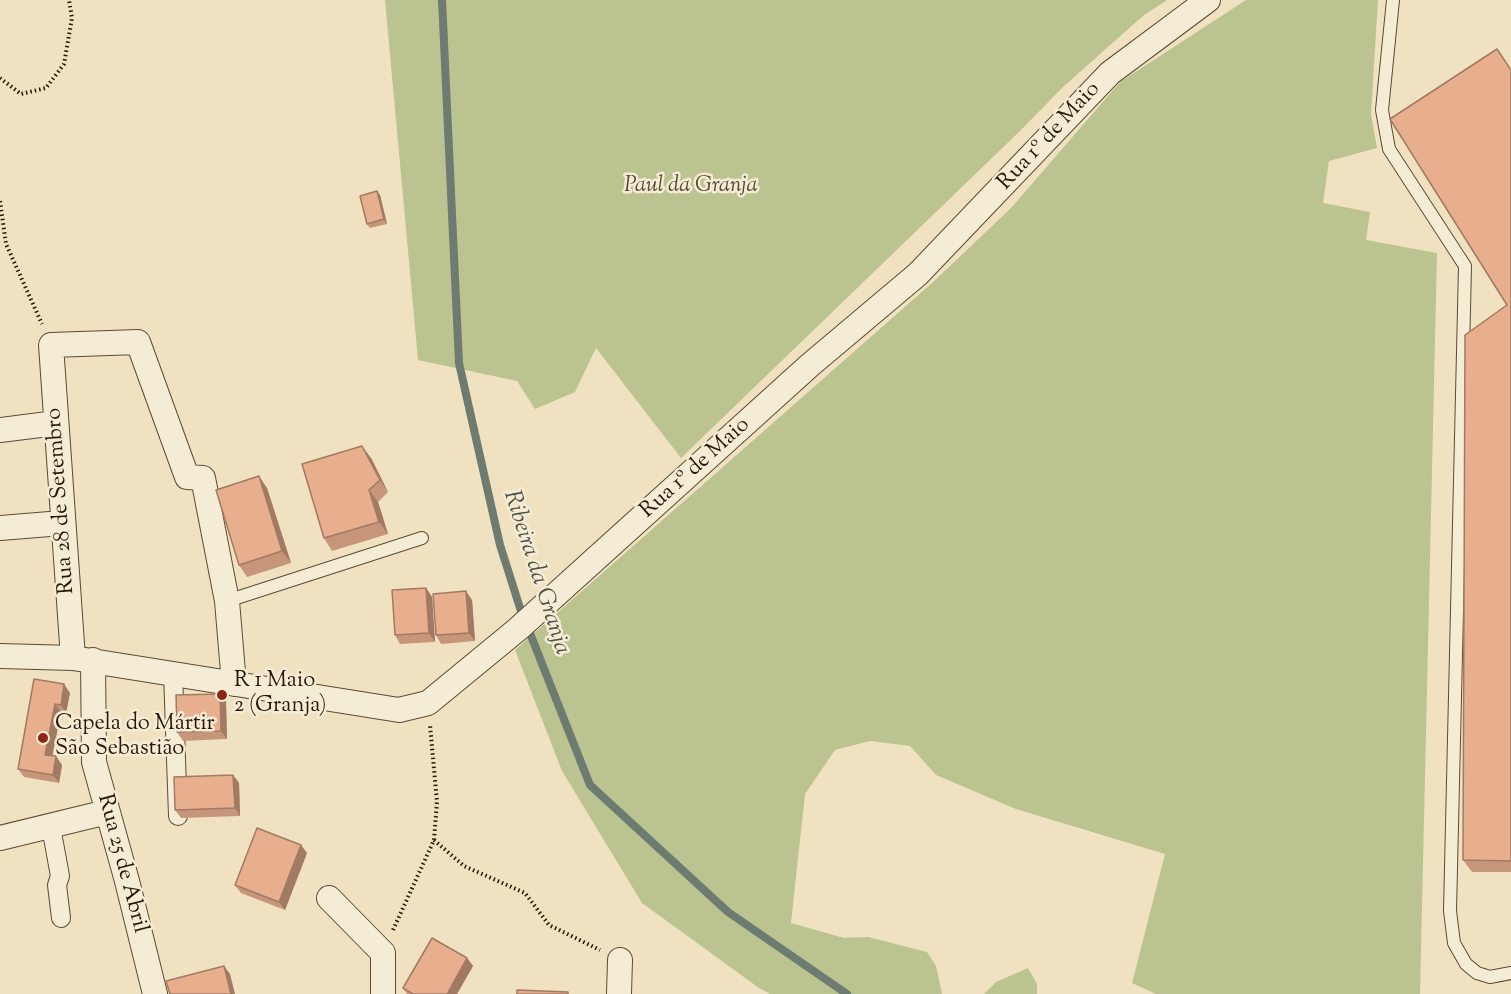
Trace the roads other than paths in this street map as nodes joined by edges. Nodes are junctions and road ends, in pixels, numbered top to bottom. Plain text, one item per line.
1 (1208, 0) edge
2 (1393, 0) edge
3 (56, 423) junction
4 (0, 430) edge
5 (62, 523) junction
6 (0, 528) edge
7 (422, 538) dead end
8 (227, 601) junction
9 (0, 656) edge
10 (83, 659) junction
11 (173, 673) junction
12 (234, 684) junction
13 (106, 812) junction
14 (178, 816) edge
15 (51, 827) junction
16 (0, 838) edge
17 (329, 898) dead end
18 (61, 918) dead end
19 (620, 960) road end
20 (1511, 972) edge
21 (155, 994) edge
22 (383, 994) edge
23 (619, 994) edge

1 - 12 street, Rua 1º de Maio
2 - 20 lane
3 - 4 street
3 - 5 street, Rua 28 de Setembro
3 - 8 street, Rua 28 de Setembro
5 - 6 street
5 - 10 street, Rua 28 de Setembro
7 - 8 lane
8 - 12 street
9 - 10 street, Rua 1º de Maio
10 - 11 street, Rua 1º de Maio
10 - 13 street, Rua 25 de Abril
11 - 12 street, Rua 1º de Maio
11 - 14 street
13 - 15 street
13 - 21 street, Rua 25 de Abril
15 - 16 street
15 - 18 street
17 - 22 street
19 - 23 street

